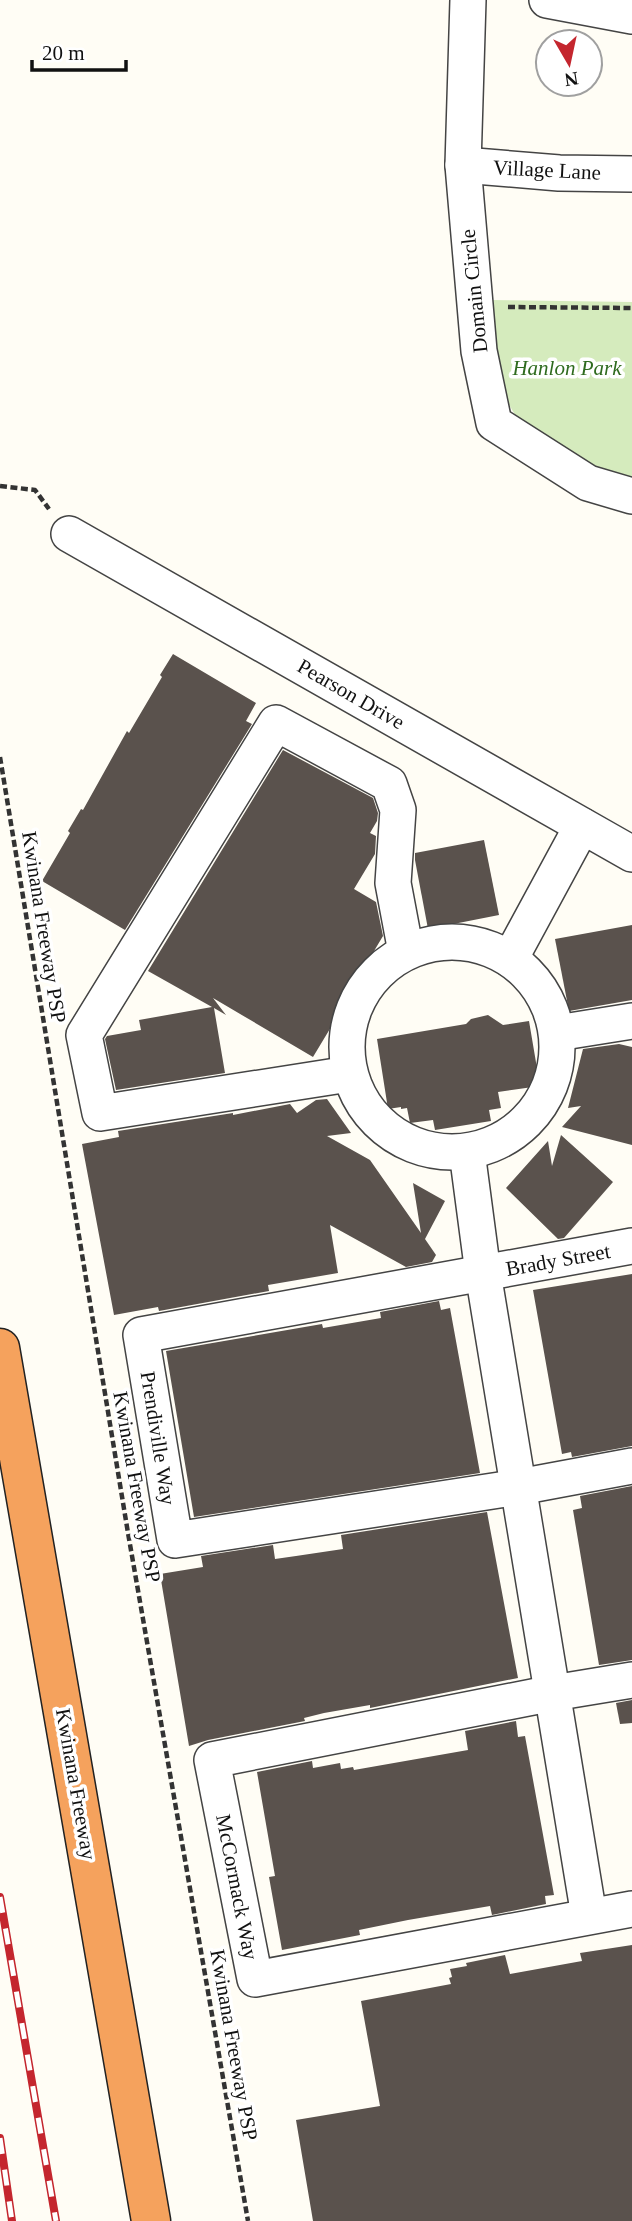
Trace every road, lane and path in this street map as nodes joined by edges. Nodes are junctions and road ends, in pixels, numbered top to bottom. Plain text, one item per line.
1 (468, 0) edge
2 (547, 0) edge
3 (632, 16) edge
4 (463, 165) junction
5 (632, 174) edge
6 (475, 307) junction
7 (632, 308) edge
8 (0, 486) edge
9 (632, 496) edge
10 (69, 534) joint
11 (0, 757) edge
12 (582, 826) junction
13 (632, 854) edge
14 (406, 952) junction
15 (510, 958) junction
16 (632, 1021) edge
17 (557, 1033) junction
18 (349, 1074) junction
19 (467, 1152) junction
20 (632, 1246) edge
21 (483, 1273) junction
22 (0, 1348) edge
23 (632, 1466) edge
24 (519, 1487) junction
25 (632, 1681) edge
26 (553, 1693) junction
27 (632, 1909) edge
28 (589, 1916) junction
29 (151, 2221) edge
30 (248, 2221) edge

1 - 4 street, Domain Circle
2 - 3 street
4 - 5 street, Village Lane
4 - 6 street, Domain Circle
6 - 7 path
6 - 9 street, Domain Circle
8 - 10 path
10 - 12 street, Pearson Drive
11 - 30 path, Kwinana Freeway PSP
12 - 13 street, Pearson Drive
12 - 15 street
14 - 15 street
14 - 18 street
14 - 18 street
15 - 17 street
16 - 17 street
17 - 19 street
18 - 19 street
19 - 21 street
20 - 21 street, Brady Street
21 - 24 street
21 - 24 street, Prendiville Way
22 - 29 highway, Kwinana Freeway
23 - 24 street
24 - 26 street
25 - 26 street
26 - 28 street
26 - 28 street, McCormack Way
27 - 28 street, McCormack Way

